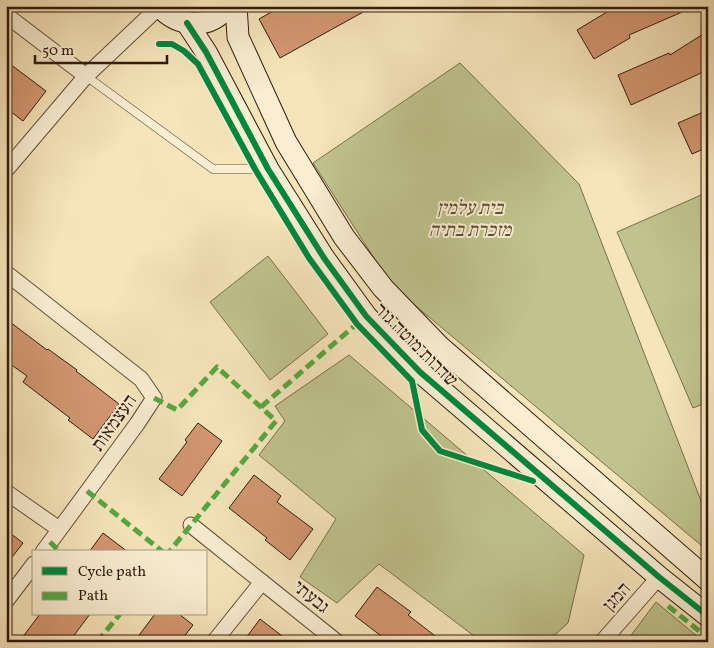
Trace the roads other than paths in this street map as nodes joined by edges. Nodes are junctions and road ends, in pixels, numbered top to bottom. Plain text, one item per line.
1 (159, 6) edge
2 (228, 6) edge
3 (236, 6) edge
4 (6, 15) edge
5 (186, 23) junction
6 (86, 76) junction
7 (268, 168) junction
8 (6, 170) edge
9 (6, 273) edge
10 (6, 492) edge
11 (191, 525) dead end
12 (59, 529) junction
13 (44, 550) edge
14 (32, 567) edge
15 (659, 577) junction
16 (708, 580) edge
17 (262, 582) junction
18 (6, 601) edge
19 (708, 616) edge
20 (214, 642) edge
21 (337, 642) edge
22 (602, 642) edge

1 - 5 street
1 - 6 street
2 - 5 street
3 - 16 street, שדרות מוטה גור
4 - 6 street
5 - 7 street, שדרות מוטה גור
6 - 7 lane
6 - 8 street
7 - 15 street, שדרות מוטה גור
9 - 12 street, העצמאות
10 - 12 street
11 - 17 street, גבעתי
12 - 13 street, העצמאות
14 - 18 street
15 - 19 street, שדרות מוטה גור
15 - 22 street, המגן
17 - 20 street
17 - 21 street, גבעתי

